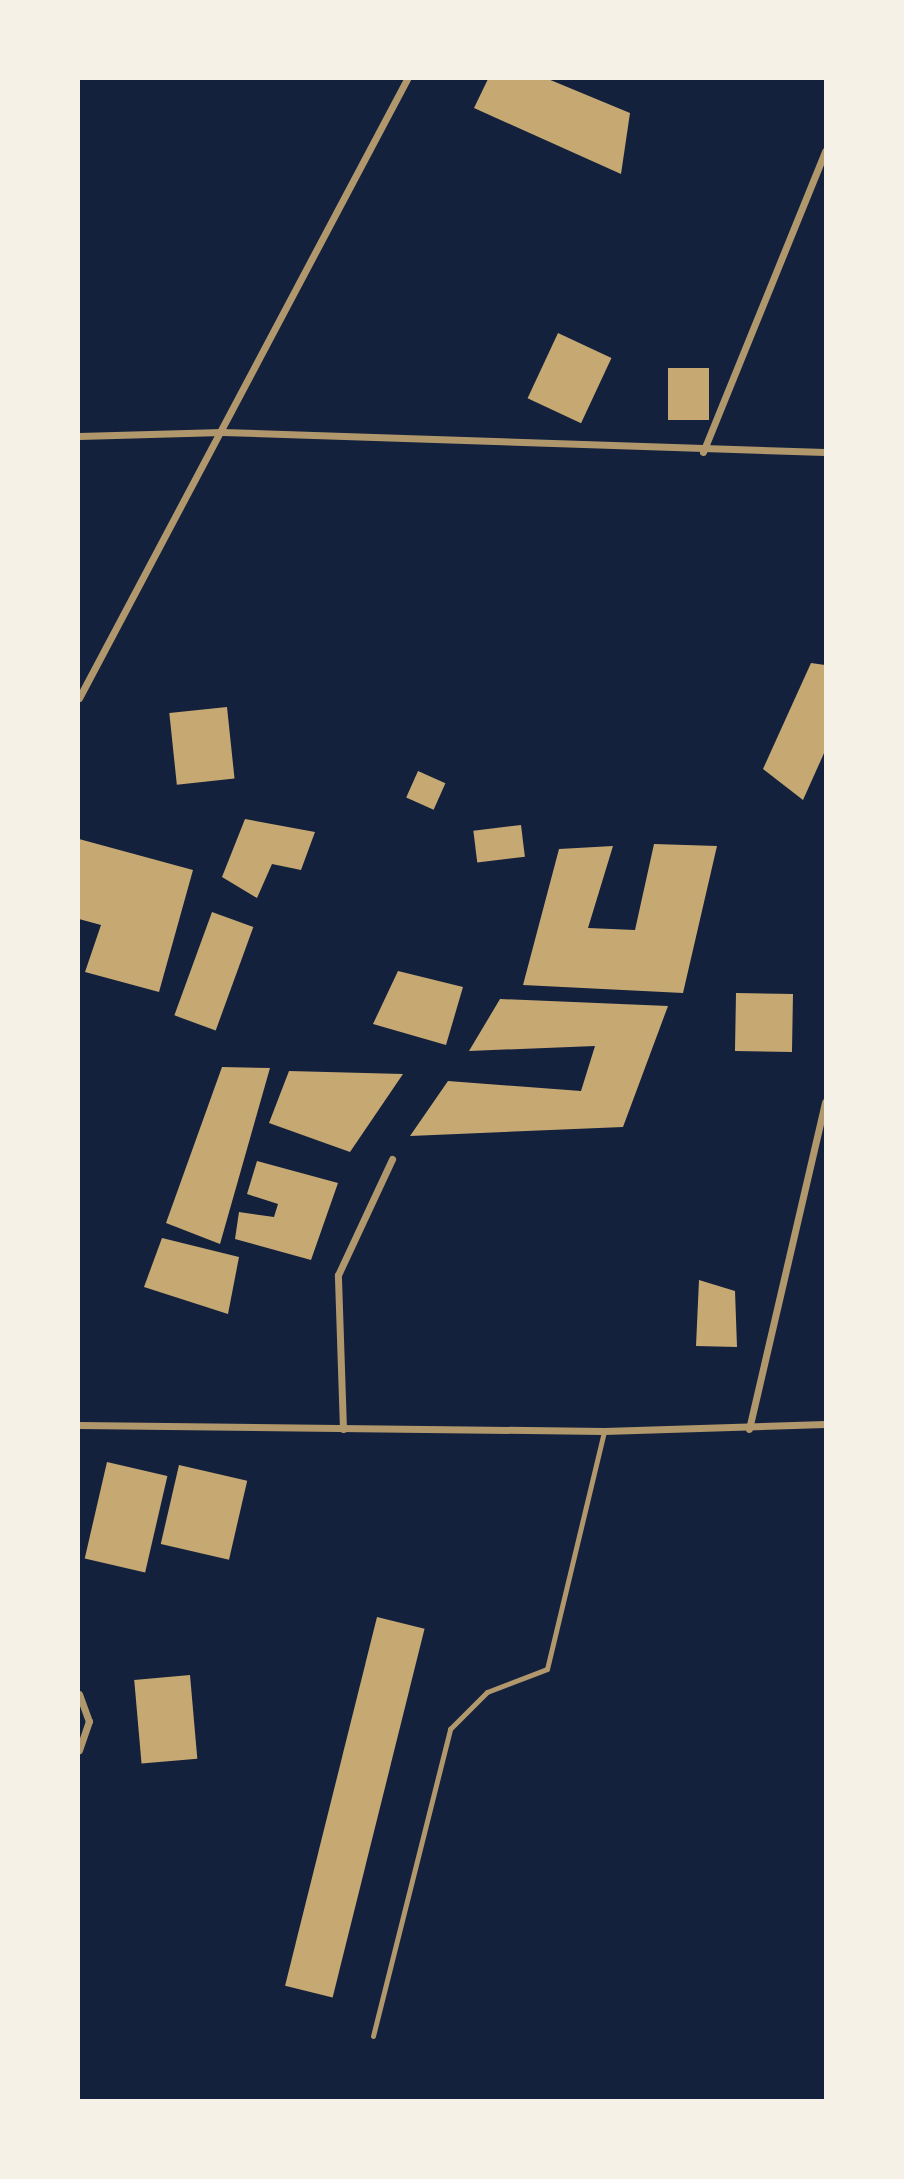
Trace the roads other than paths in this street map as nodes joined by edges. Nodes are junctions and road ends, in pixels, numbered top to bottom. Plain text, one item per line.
1 (407, 79) edge
2 (825, 151) edge
3 (222, 432) junction
4 (79, 436) edge
5 (703, 452) junction
6 (825, 452) edge
7 (79, 698) edge
8 (825, 1102) edge
9 (392, 1159) dead end
10 (825, 1424) edge
11 (79, 1425) edge
12 (343, 1429) junction
13 (749, 1429) junction
14 (604, 1432) junction
15 (79, 1694) edge
16 (79, 1750) edge
17 (373, 2036) dead end

1 - 3 street
2 - 5 street
3 - 4 street
3 - 5 street
3 - 7 street
5 - 6 street
8 - 13 street
9 - 12 street
10 - 13 street
11 - 12 street
12 - 14 street
13 - 14 street
14 - 17 lane
15 - 16 street

